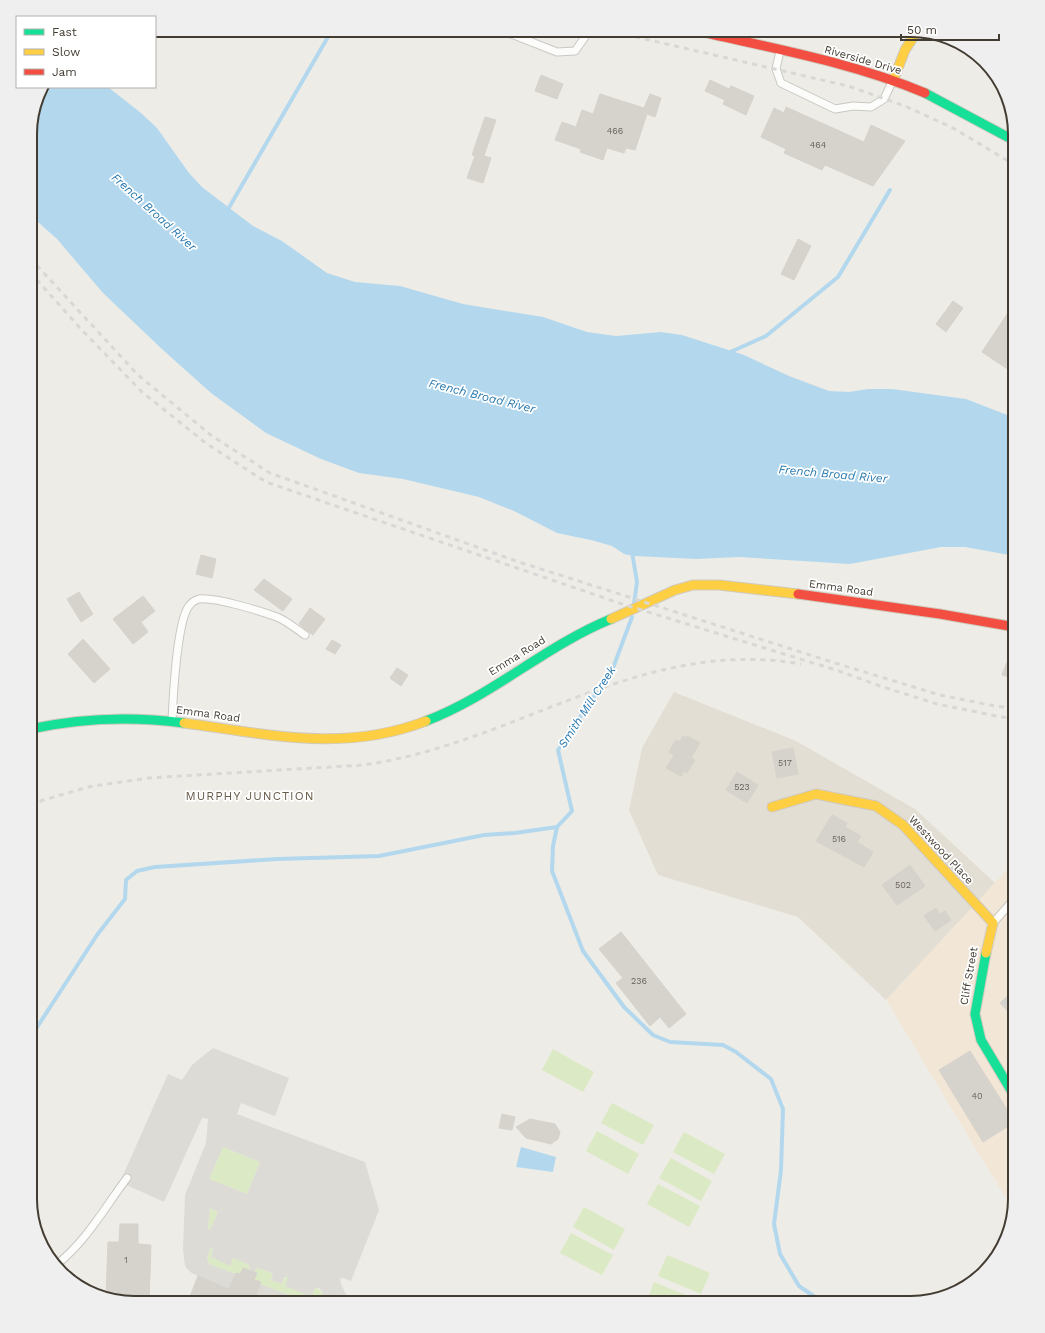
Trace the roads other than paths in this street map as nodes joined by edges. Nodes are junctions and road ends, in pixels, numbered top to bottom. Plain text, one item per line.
1 (519, 37) edge
2 (585, 37) edge
3 (722, 37) edge
4 (913, 37) edge
5 (780, 51) junction
6 (893, 81) junction
7 (1008, 137) edge
8 (1008, 625) edge
9 (305, 635) dead end
10 (172, 721) junction
11 (37, 728) edge
12 (772, 807) dead end
13 (1008, 906) edge
14 (993, 923) junction
15 (1008, 1085) edge
16 (127, 1178) dead end
17 (60, 1262) edge

1 - 2 lane
3 - 5 street, Riverside Drive
4 - 6 street
5 - 6 street, Riverside Drive
5 - 6 lane
6 - 7 street, Riverside Drive
8 - 10 street, Emma Road
9 - 10 lane
10 - 11 street, Emma Road
12 - 14 street, Westwood Place
13 - 14 lane
14 - 15 street, Cliff Street
16 - 17 lane

